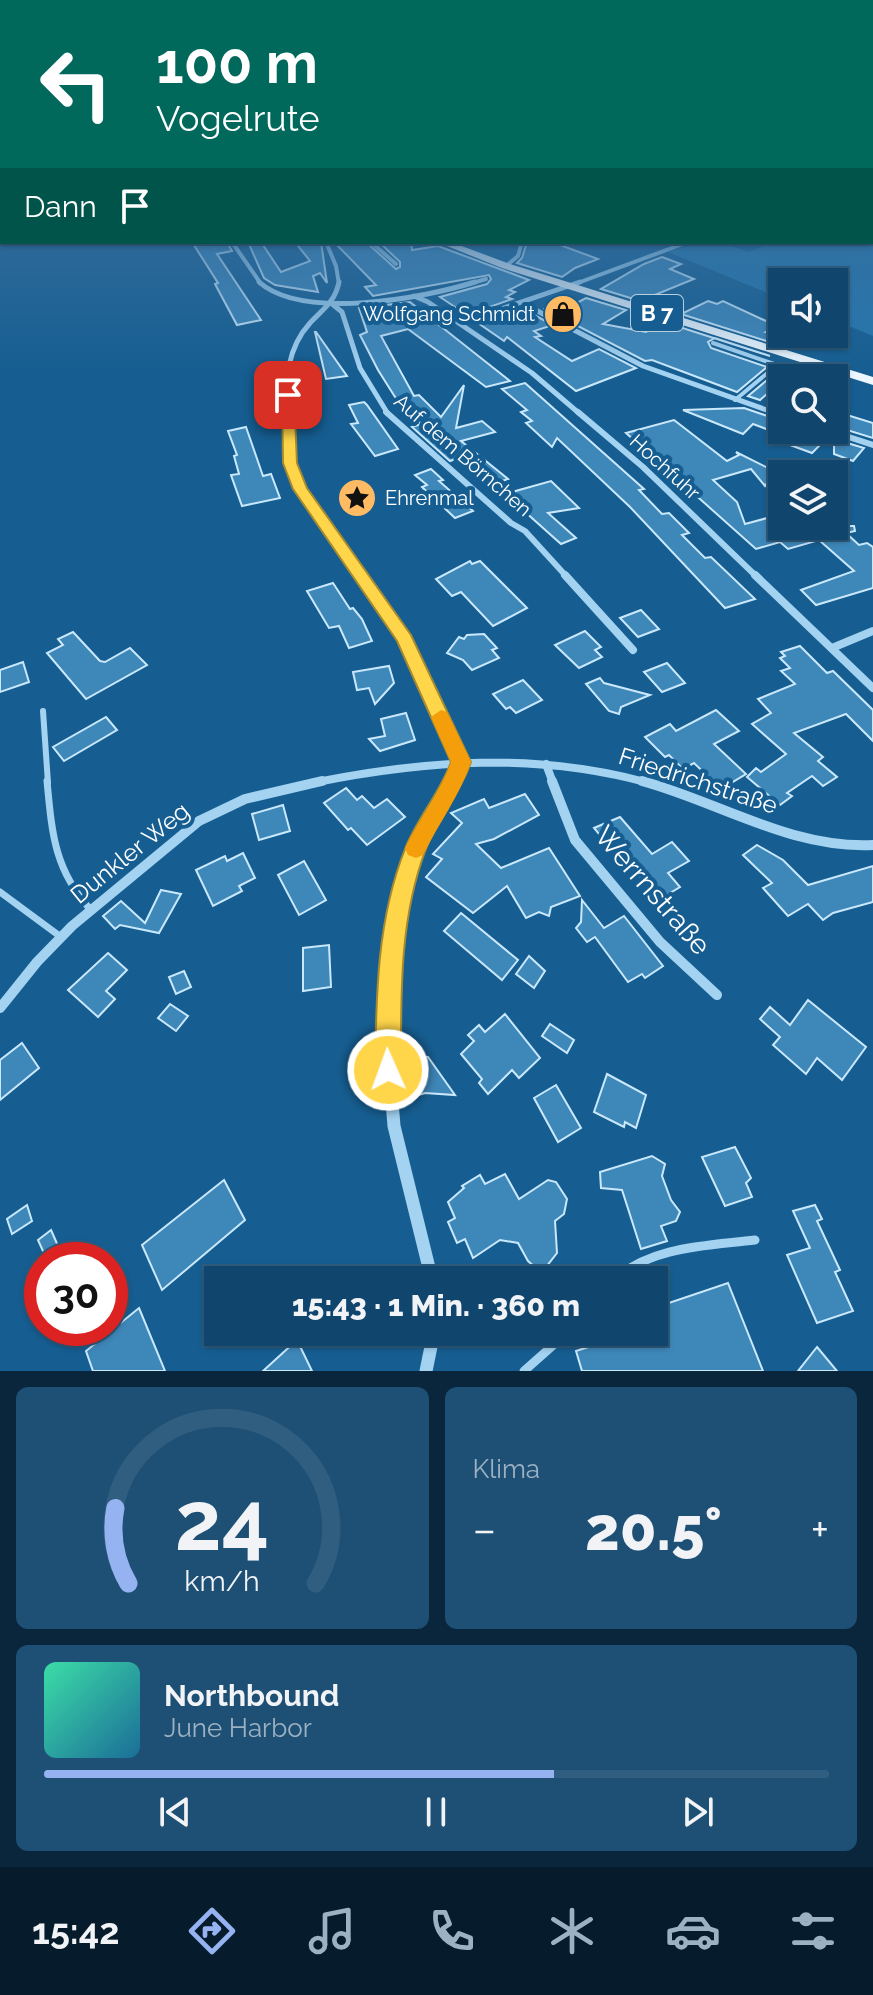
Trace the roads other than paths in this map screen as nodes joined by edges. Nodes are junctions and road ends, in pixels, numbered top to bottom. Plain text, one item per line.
1 (234, 245) edge
2 (327, 245) edge
3 (374, 245) edge
4 (450, 245) edge
5 (521, 245) edge
6 (678, 245) edge
7 (396, 264) dead end
8 (506, 266) junction
9 (486, 279) dead end
10 (569, 286) junction
11 (414, 296) junction
12 (331, 303) junction
13 (526, 305) junction
14 (460, 323) junction
15 (713, 343) dead end
16 (873, 381) edge
17 (735, 400) junction
18 (768, 411) edge
19 (848, 437) edge
20 (873, 445) edge
21 (873, 631) edge
22 (832, 648) junction
23 (633, 650) dead end
24 (873, 688) edge
25 (43, 711) dead end
26 (461, 762) junction
27 (546, 764) junction
28 (873, 845) edge
29 (0, 892) edge
30 (90, 909) junction
31 (61, 937) junction
32 (717, 995) dead end
33 (0, 1008) edge
34 (755, 1240) dead end
35 (430, 1266) edge
36 (633, 1266) edge
37 (431, 1346) edge
38 (552, 1346) edge
39 (426, 1371) edge
40 (524, 1371) edge

1 - 12 street
2 - 12 street
3 - 7 street
4 - 8 main road, B 7
5 - 8 street
6 - 10 street
8 - 10 main road, B 7
9 - 11 street
10 - 13 street
10 - 16 main road, B 7
11 - 12 street
11 - 14 street, Hochfuhr
12 - 23 street, Auf dem Börnchen
12 - 26 street
13 - 14 street
13 - 17 street
14 - 22 street, Hochfuhr
15 - 17 lane
17 - 18 street
19 - 20 street
21 - 22 street
22 - 24 street, Hochfuhr
25 - 30 lane
26 - 27 street, Friedrichstraße
26 - 30 street, Dunkler Weg
26 - 35 street
27 - 28 street, Friedrichstraße
27 - 32 street, Werrnstraße
29 - 31 lane
30 - 31 street, Dunkler Weg
31 - 33 street, Dunkler Weg
34 - 36 lane
37 - 39 street
38 - 40 lane

